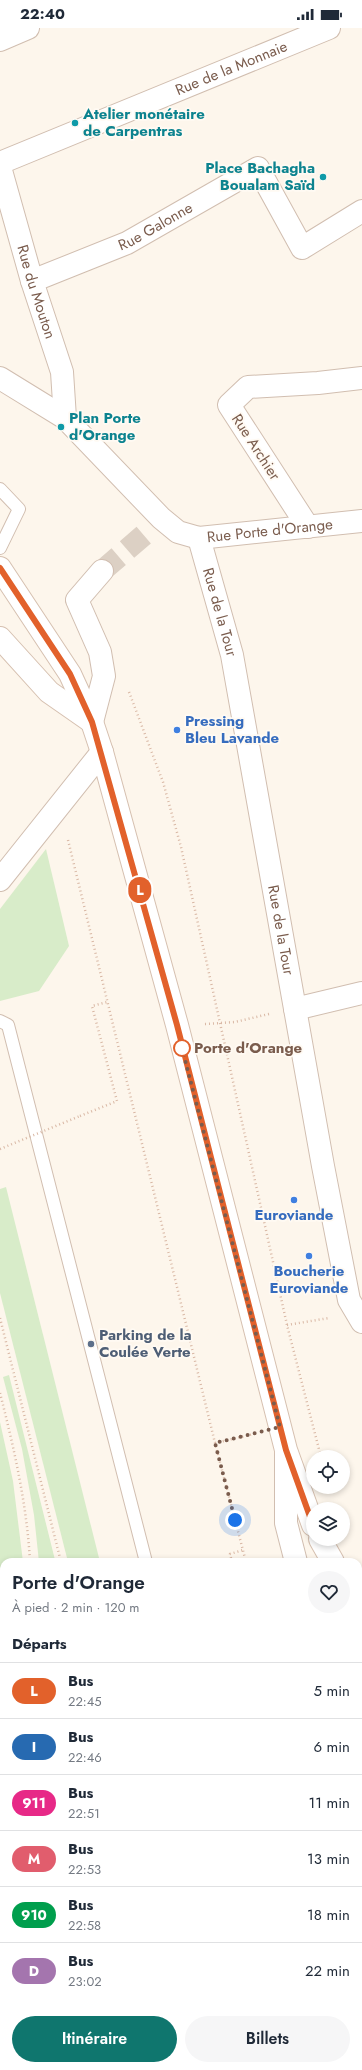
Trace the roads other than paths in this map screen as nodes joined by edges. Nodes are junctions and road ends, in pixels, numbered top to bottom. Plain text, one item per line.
1 (28, 28) edge
2 (329, 28) edge
3 (295, 34) edge
4 (0, 40) edge
5 (0, 163) edge
6 (0, 167) edge
7 (362, 211) edge
8 (32, 281) junction
9 (0, 378) edge
10 (362, 378) edge
11 (65, 418) junction
12 (0, 489) edge
13 (362, 521) edge
14 (308, 527) junction
15 (199, 538) junction
16 (0, 548) edge
17 (0, 568) edge
18 (102, 570) tunnel mouth
19 (0, 638) edge
20 (92, 722) junction
21 (102, 752) junction
22 (0, 880) edge
23 (362, 993) edge
24 (295, 1009) junction
25 (4, 1023) edge
26 (360, 1315) edge
27 (286, 1450) junction
28 (306, 1506) edge
29 (324, 1546) edge
30 (145, 1558) edge
31 (295, 1558) edge
32 (331, 1558) edge

1 - 4 street
2 - 3 street, Rue de la Monnaie
3 - 5 street, Rue de la Monnaie
6 - 8 street, Rue du Mouton
7 - 8 street, Rue Galonne
8 - 11 street, Rue du Mouton
9 - 11 street
10 - 14 street, Rue Archier
11 - 15 street, Rue Porte d'Orange
12 - 16 lane
13 - 14 street, Rue Porte d'Orange
14 - 15 street, Rue Porte d'Orange
15 - 24 street, Rue de la Tour
17 - 20 street
18 - 20 street
19 - 20 street
20 - 21 street
21 - 22 street
21 - 27 street
23 - 24 street
24 - 26 street, Rue de la Tour
25 - 30 lane
27 - 28 street
27 - 31 street
29 - 32 street

